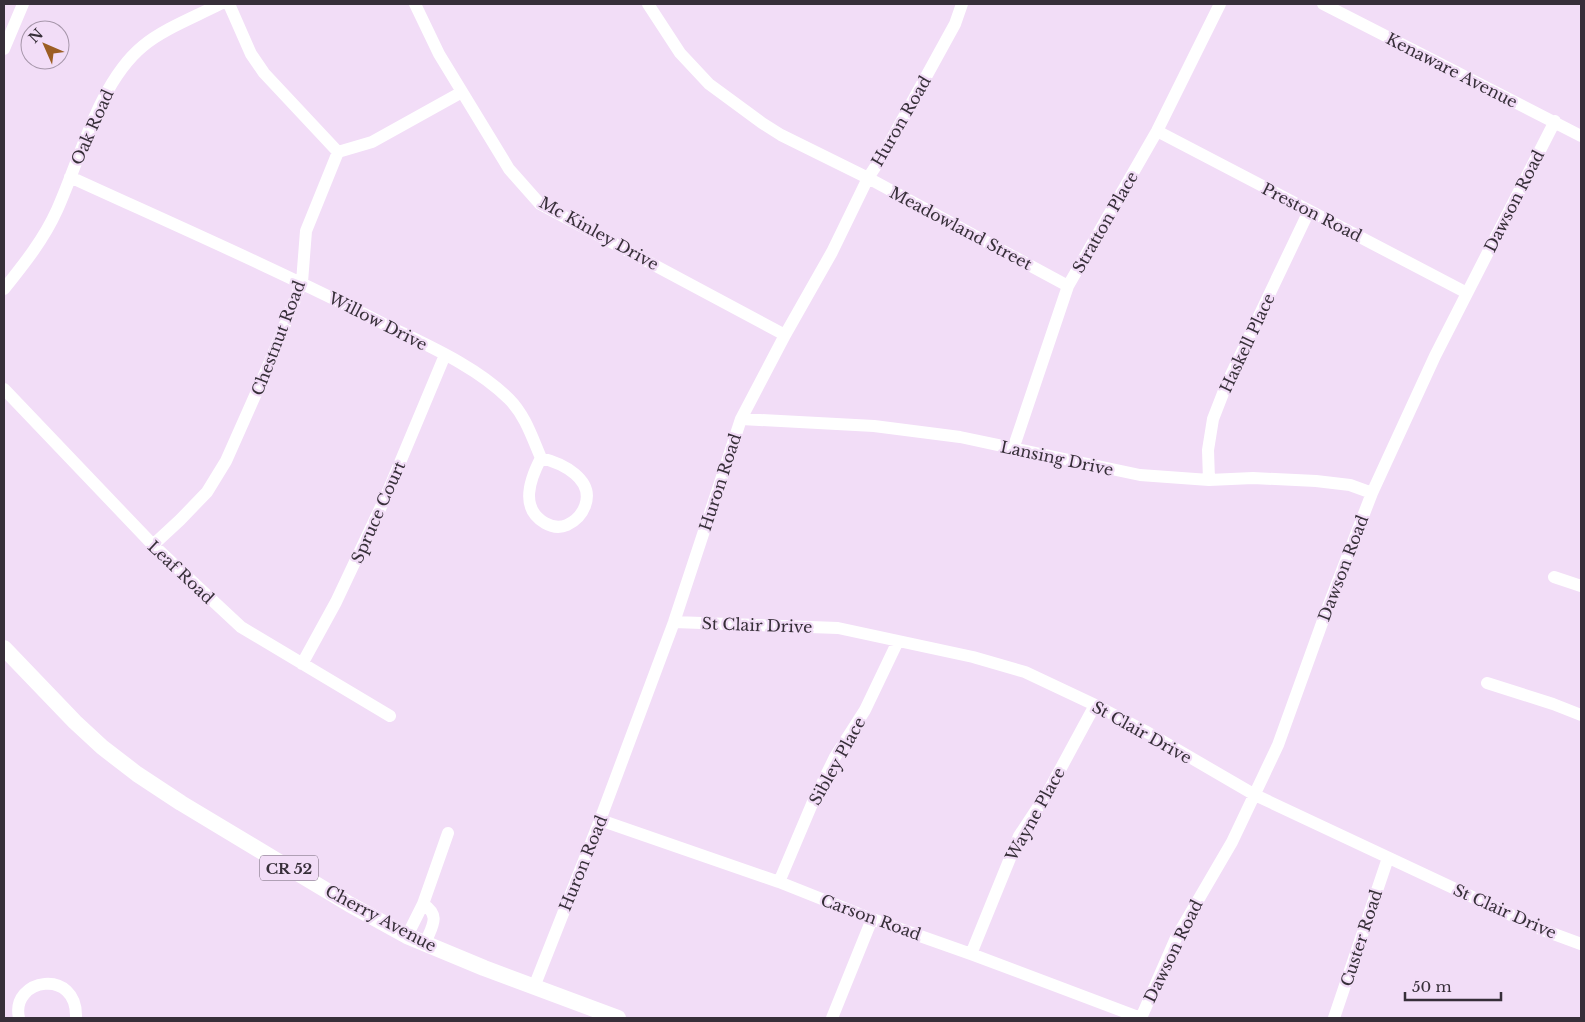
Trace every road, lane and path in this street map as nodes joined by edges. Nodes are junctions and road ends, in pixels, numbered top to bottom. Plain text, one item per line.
1 (23, 4) edge
2 (220, 4) edge
3 (229, 4) edge
4 (415, 4) edge
5 (648, 4) edge
6 (962, 4) edge
7 (1220, 4) edge
8 (1323, 4) edge
9 (4, 49) edge
10 (462, 92) junction
11 (1554, 121) junction
12 (1157, 131) junction
13 (1581, 136) edge
14 (338, 152) junction
15 (70, 177) junction
16 (868, 178) junction
17 (1309, 211) junction
18 (302, 282) junction
19 (1068, 286) junction
20 (4, 289) edge
21 (1467, 293) junction
22 (785, 335) junction
23 (445, 355) junction
24 (4, 389) edge
25 (741, 419) junction
26 (1014, 449) junction
27 (541, 458) junction
28 (1209, 480) junction
29 (1372, 493) junction
30 (153, 545) junction
31 (1554, 577) dead end
32 (1581, 586) edge
33 (674, 622) junction
34 (898, 641) junction
35 (4, 648) edge
36 (302, 664) junction
37 (1487, 683) dead end
38 (1095, 705) junction
39 (1581, 715) edge
40 (390, 716) dead end
41 (1255, 795) junction
42 (600, 820) junction
43 (448, 833) dead end
44 (1388, 858) junction
45 (778, 882) junction
46 (423, 904) junction
47 (872, 919) junction
48 (408, 936) junction
49 (425, 944) junction
50 (1581, 944) edge
51 (971, 954) junction
52 (534, 987) junction
53 (600, 1015) edge
54 (19, 1018) edge
55 (76, 1018) edge
56 (618, 1018) edge
57 (832, 1018) edge
58 (1141, 1018) edge
59 (1334, 1018) edge

1 - 9 street
2 - 15 street, Oak Road
3 - 14 street
4 - 10 street, Mc Kinley Drive
5 - 16 street, Meadowland Street
6 - 16 street, Huron Road
7 - 12 street, Stratton Place
8 - 11 street, Kenaware Avenue
10 - 14 street
10 - 22 street, Mc Kinley Drive
11 - 13 street, Kenaware Avenue
11 - 21 street, Dawson Road
12 - 17 street, Preston Road
12 - 19 street, Stratton Place
14 - 18 street, Chestnut Road
15 - 18 street, Willow Drive
15 - 20 street, Oak Road
16 - 19 street, Meadowland Street
16 - 22 street, Huron Road
17 - 21 street, Preston Road
17 - 28 street, Haskell Place
18 - 23 street, Willow Drive
18 - 30 street, Chestnut Road
19 - 26 street, Stratton Place
21 - 29 street, Dawson Road
22 - 25 street, Huron Road
23 - 27 street, Willow Drive
23 - 36 street, Spruce Court
24 - 30 street, Leaf Road
25 - 26 street, Lansing Drive
25 - 33 street, Huron Road
26 - 28 street, Lansing Drive
27 - 27 street
28 - 29 street, Lansing Drive
29 - 41 street, Dawson Road
30 - 36 street, Leaf Road
31 - 32 street
33 - 34 street, St Clair Drive
33 - 42 street, Huron Road
34 - 38 street, St Clair Drive
34 - 45 street, Sibley Place
35 - 48 main road, Cherry Avenue / CR 52
36 - 40 street, Leaf Road
37 - 39 street
38 - 41 street, St Clair Drive
38 - 51 street, Wayne Place
41 - 44 street, St Clair Drive
41 - 58 street, Dawson Road
42 - 45 street, Carson Road
42 - 52 street, Huron Road
43 - 46 street
44 - 50 street, St Clair Drive
44 - 59 street, Custer Road
45 - 47 street, Carson Road
46 - 48 street
46 - 49 street
47 - 51 street, Carson Road
47 - 57 street
48 - 49 main road, Cherry Avenue / CR 52
49 - 52 main road, Cherry Avenue / CR 52
51 - 58 street, Carson Road
52 - 53 main road, Cherry Avenue / CR 52
53 - 56 main road, Cherry Avenue / CR 52
54 - 55 street

